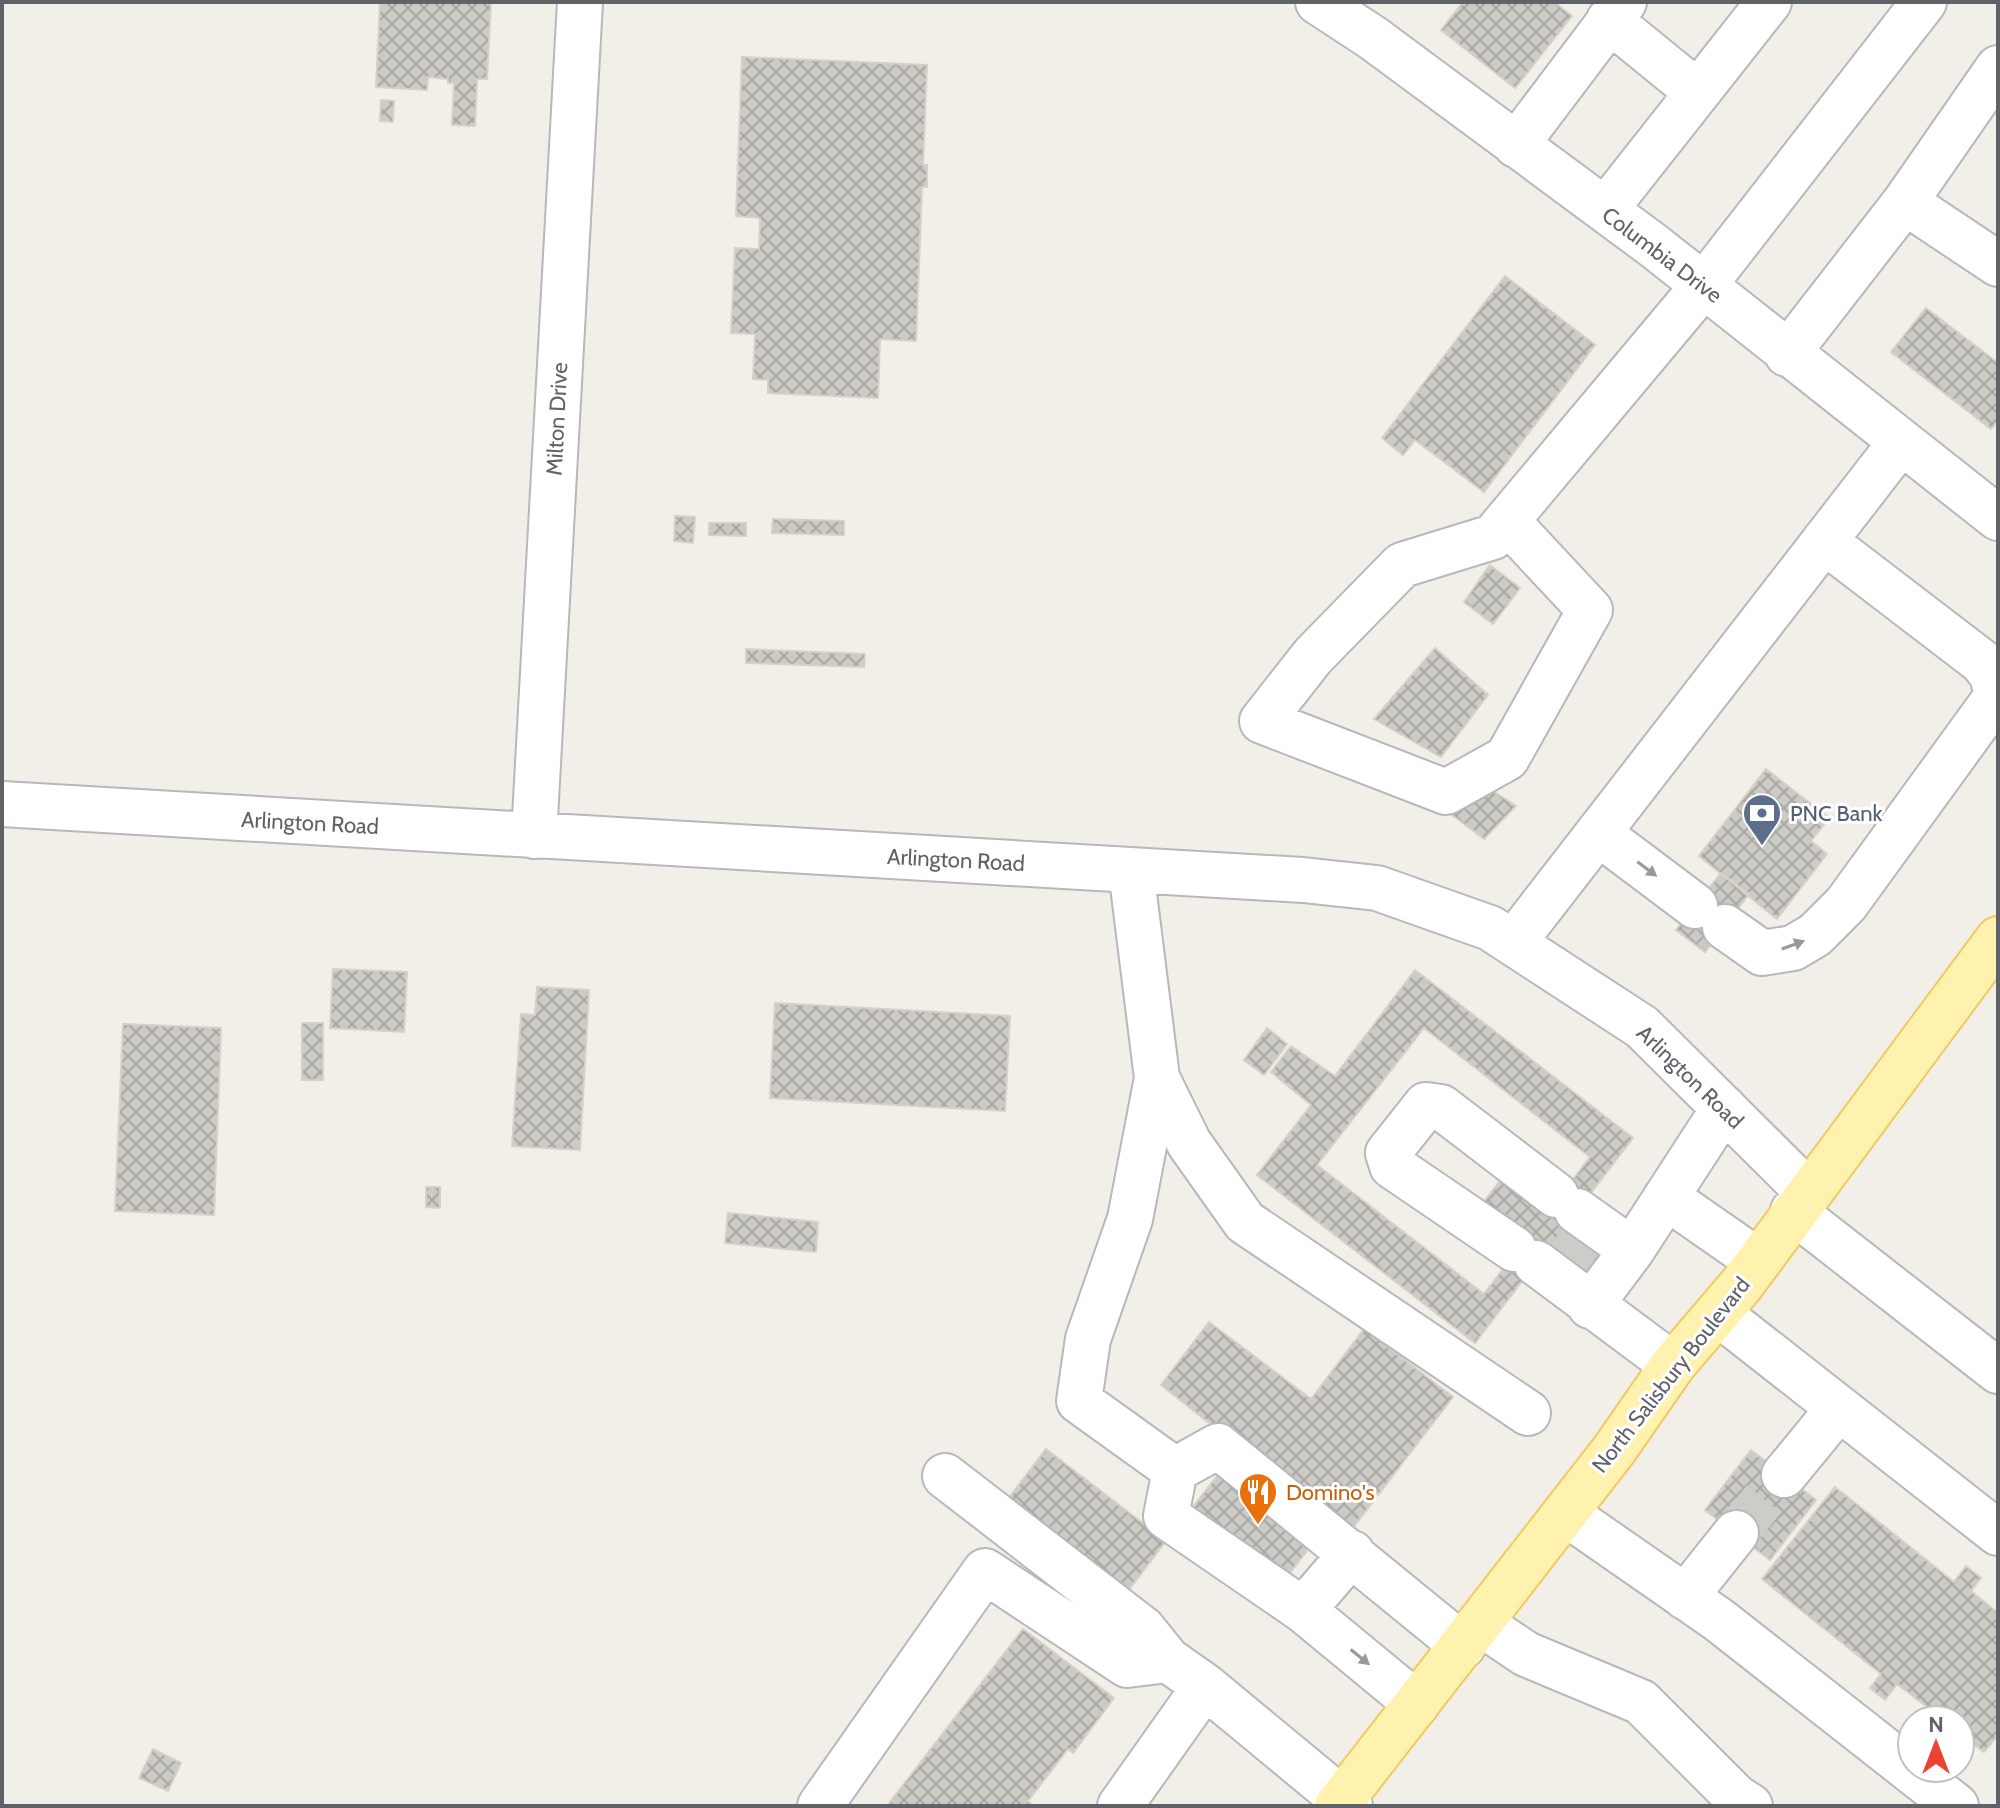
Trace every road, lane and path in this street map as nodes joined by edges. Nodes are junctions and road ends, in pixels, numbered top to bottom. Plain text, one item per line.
1 (580, 2) edge
2 (1318, 2) edge
3 (1769, 2) edge
4 (1924, 2) edge
5 (1616, 11) edge
6 (1998, 68) edge
7 (1696, 91) junction
8 (1516, 145) junction
9 (1905, 202) junction
10 (1605, 210) junction
11 (1998, 264) edge
12 (1704, 285) junction
13 (1787, 354) junction
14 (1901, 442) junction
15 (1998, 518) edge
16 (1507, 521) junction
17 (1824, 541) junction
18 (2, 804) edge
19 (1598, 833) junction
20 (534, 836) junction
21 (1131, 870) junction
22 (1998, 939) edge
23 (1513, 943) junction
24 (1157, 1078) junction
25 (1724, 1108) junction
26 (1666, 1197) junction
27 (1800, 1201) junction
28 (1632, 1250) junction
29 (1758, 1261) junction
30 (1590, 1306) junction
31 (1719, 1314) junction
32 (1673, 1365) junction
33 (1998, 1371) edge
34 (1839, 1408) junction
35 (1528, 1413) dead end
36 (1175, 1470) junction
37 (1784, 1475) tunnel mouth
38 (945, 1476) dead end
39 (1565, 1513) junction
40 (1736, 1533) tunnel mouth
41 (1998, 1533) edge
42 (1352, 1553) junction
43 (1685, 1597) junction
44 (1303, 1610) junction
45 (1471, 1634) junction
46 (1168, 1660) junction
47 (1205, 1686) junction
48 (1417, 1704) junction
49 (1343, 1804) edge
50 (820, 1806) edge
51 (1120, 1806) edge
52 (1750, 1806) edge
53 (1956, 1806) edge

1 - 20 street, Milton Drive
2 - 8 street, Columbia Drive
3 - 7 street
4 - 12 street
5 - 7 street
5 - 8 street
6 - 9 street
7 - 10 street
8 - 10 street, Columbia Drive
9 - 11 street
9 - 13 street
10 - 12 street, Columbia Drive
12 - 13 street, Columbia Drive
12 - 16 street
13 - 14 street, Columbia Drive
14 - 15 street, Columbia Drive
14 - 17 street
16 - 16 street
17 - 19 street
19 -> 17 street
18 - 20 street, Arlington Road
19 - 23 street
20 - 21 street, Arlington Road
21 - 23 street, Arlington Road
21 - 24 street
22 - 27 main road, North Salisbury Boulevard
23 - 25 street, Arlington Road
24 - 35 street
24 - 36 street
25 - 26 street
25 - 27 street, Arlington Road
26 - 28 street
26 - 29 street
27 - 29 main road, North Salisbury Boulevard
27 - 33 street, Arlington Road
28 - 30 street
28 - 30 street
29 - 31 main road, North Salisbury Boulevard
30 - 32 street
31 - 32 main road, North Salisbury Boulevard
31 - 34 street
32 - 39 main road, North Salisbury Boulevard
34 - 37 street
34 - 41 street
36 - 42 street
36 - 44 street
38 - 46 street
39 - 43 street
39 - 45 main road, North Salisbury Boulevard
40 - 43 street
42 - 44 street
42 - 45 street
43 - 53 street
44 -> 48 street
45 - 48 main road, North Salisbury Boulevard
45 - 52 street
46 - 47 street
46 - 50 street
47 - 49 street
47 - 51 street
48 - 49 main road, North Salisbury Boulevard

